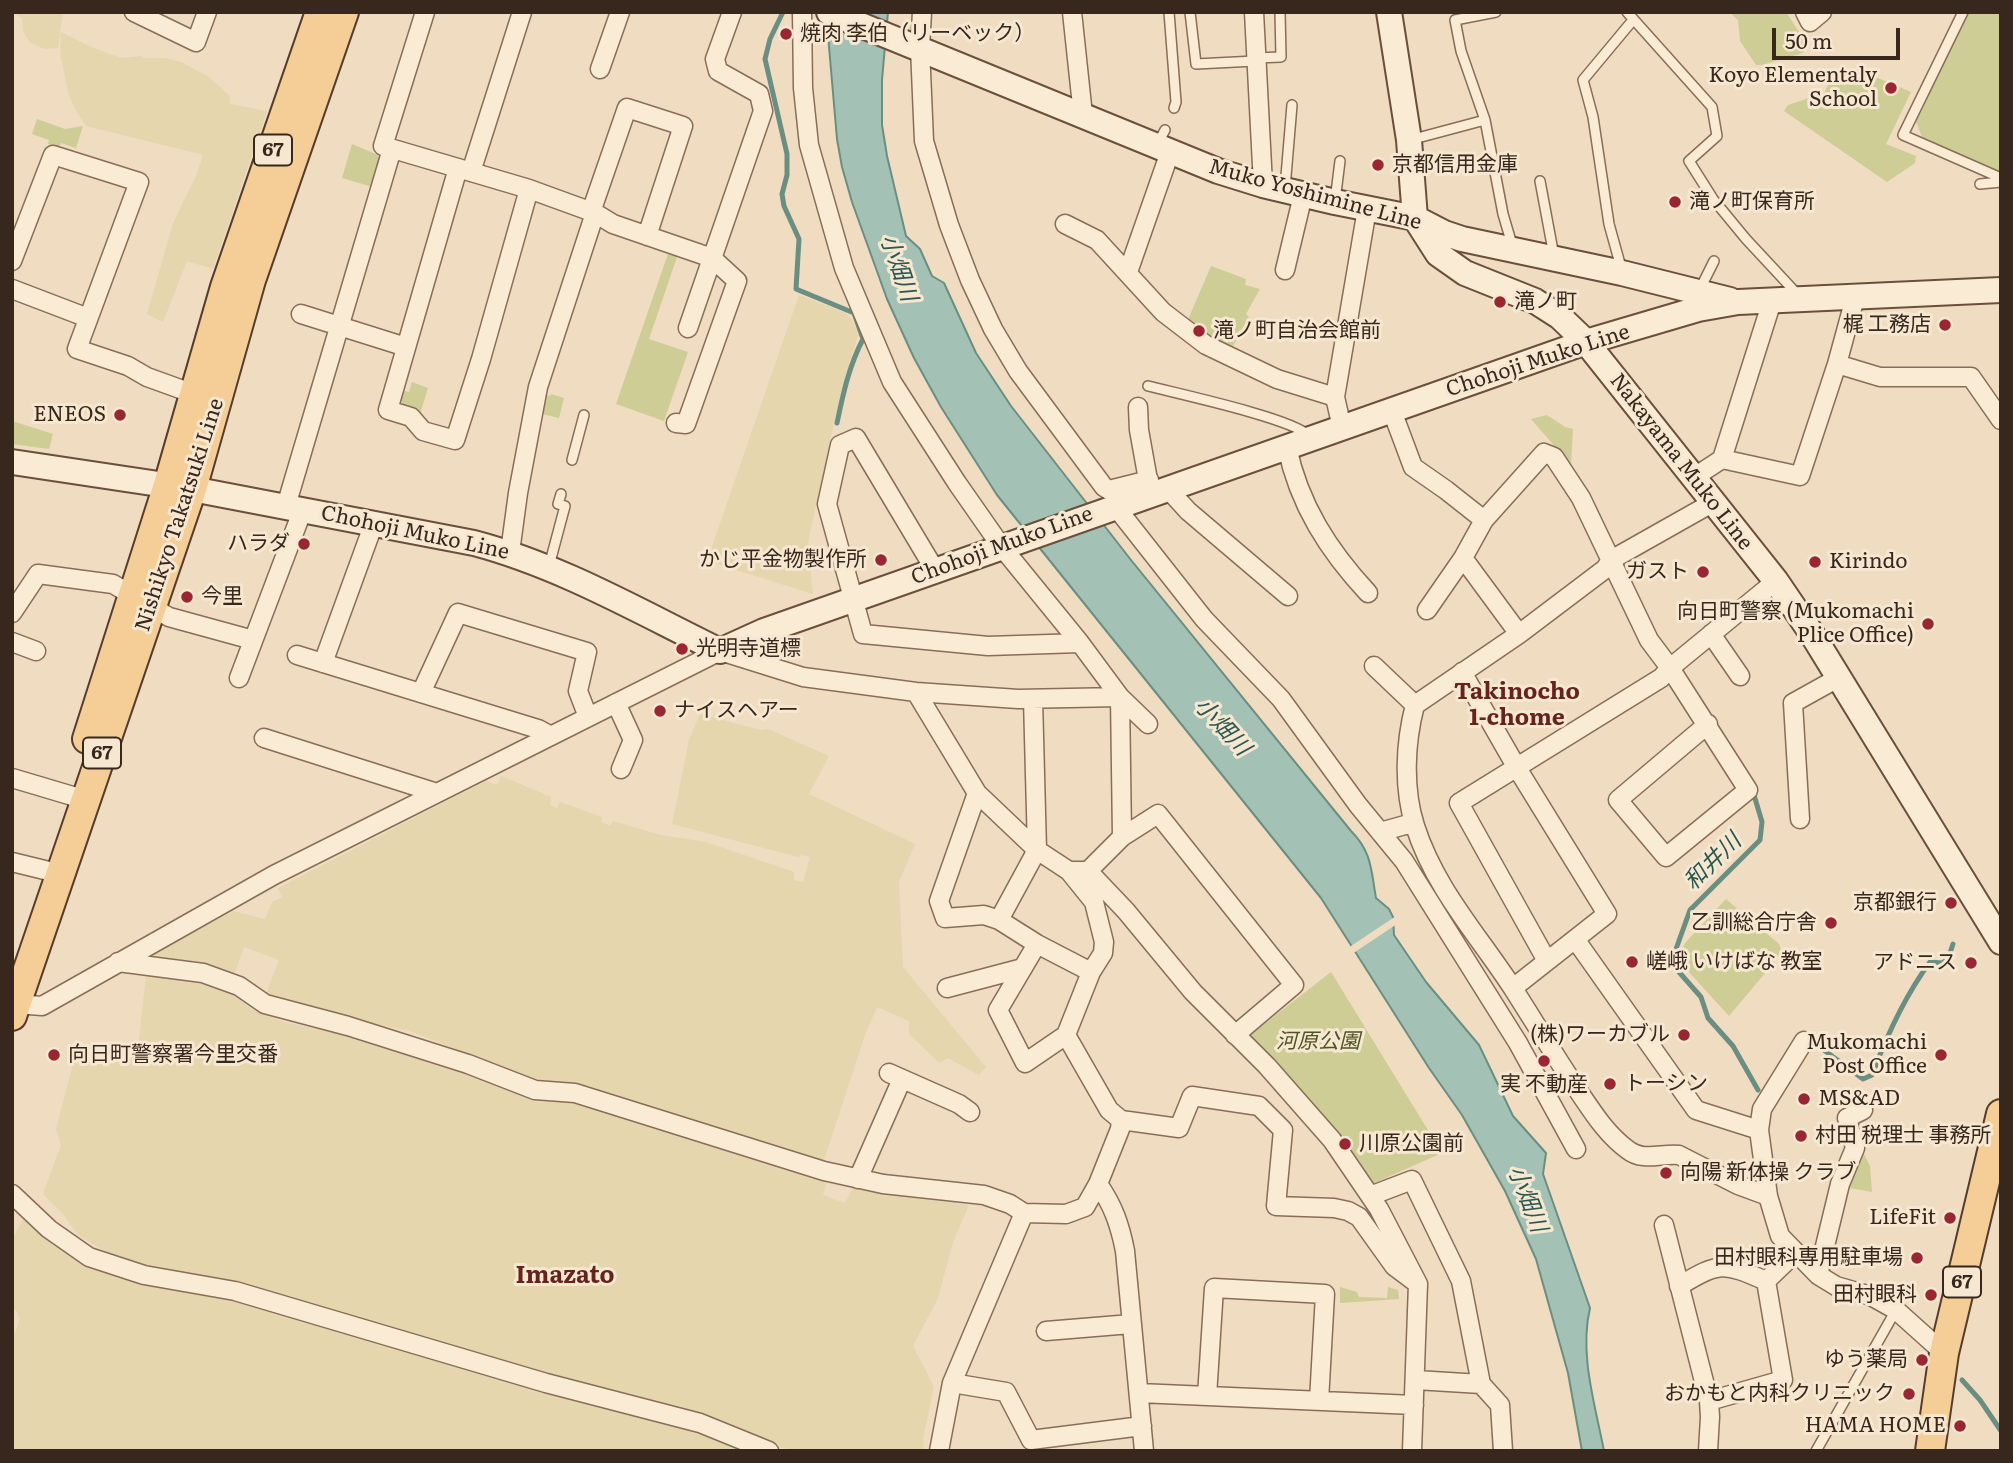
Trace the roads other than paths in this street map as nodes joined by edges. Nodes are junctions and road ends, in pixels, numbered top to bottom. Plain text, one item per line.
1 (134, 12) edge
2 (207, 12) edge
3 (320, 12) edge
4 (344, 12) edge
5 (425, 12) edge
6 (522, 12) edge
7 (620, 12) edge
8 (732, 12) edge
9 (802, 12) edge
10 (829, 12) edge
11 (922, 12) edge
12 (1072, 12) edge
13 (1169, 12) edge
14 (1190, 12) edge
15 (1254, 12) edge
16 (1280, 12) edge
17 (1389, 12) edge
18 (1496, 12) edge
19 (1805, 12) edge
20 (1822, 12) edge
21 (1962, 12) edge
22 (1630, 16) edge
23 (914, 46) junction
24 (1255, 60) junction
25 (600, 69) dead end
26 (1293, 105) dead end
27 (1174, 108) dead end
28 (1083, 114) junction
29 (1485, 120) junction
30 (292, 128) junction
31 (1409, 140) junction
32 (1164, 143) junction
33 (392, 149) junction
34 (1340, 161) dead end
35 (464, 170) junction
36 (2001, 180) edge
37 (1539, 181) dead end
38 (1980, 184) dead end
39 (529, 188) junction
40 (1284, 190) junction
41 (1335, 202) junction
42 (1367, 209) junction
43 (593, 213) junction
44 (1415, 218) junction
45 (19, 221) edge
46 (1065, 224) dead end
47 (647, 236) junction
48 (1513, 248) junction
49 (712, 258) junction
50 (1555, 258) junction
51 (12, 261) edge
52 (1714, 261) dead end
53 (1285, 270) dead end
54 (1128, 272) junction
55 (1622, 273) junction
56 (12, 289) edge
57 (2001, 290) edge
58 (1699, 291) junction
59 (1854, 298) junction
60 (1803, 300) junction
61 (1772, 301) junction
62 (1738, 302) junction
63 (301, 314) dead end
64 (88, 318) junction
65 (339, 326) junction
66 (688, 328) dead end
67 (1586, 342) junction
68 (406, 347) junction
69 (1837, 364) junction
70 (1148, 386) dead end
71 (194, 394) junction
72 (1335, 397) junction
73 (1138, 407) dead end
74 (1392, 411) junction
75 (584, 415) dead end
76 (2001, 420) edge
77 (676, 423) dead end
78 (1342, 428) junction
79 (1311, 439) junction
80 (1287, 447) junction
81 (1722, 459) junction
82 (572, 460) dead end
83 (14, 467) edge
84 (1693, 478) junction
85 (180, 487) junction
86 (1156, 488) junction
87 (561, 494) dead end
88 (1712, 503) junction
89 (1115, 506) junction
90 (294, 508) junction
91 (1484, 520) junction
92 (374, 523) junction
93 (1001, 546) junction
94 (510, 552) junction
95 (1463, 558) junction
96 (1611, 560) junction
97 (549, 567) junction
98 (935, 570) junction
99 (1776, 581) junction
100 (1368, 593) dead end
101 (1288, 596) dead end
102 (854, 599) junction
103 (142, 602) junction
104 (1427, 610) dead end
105 (12, 613) edge
106 (1519, 634) junction
107 (1711, 634) junction
108 (253, 640) junction
109 (12, 642) edge
110 (1080, 643) junction
111 (36, 651) dead end
112 (720, 651) junction
113 (297, 655) dead end
114 (323, 663) junction
115 (1374, 666) dead end
116 (1671, 667) junction
117 (1462, 672) junction
118 (1740, 676) dead end
119 (239, 678) dead end
120 (1838, 678) junction
121 (916, 692) junction
122 (421, 693) junction
123 (1120, 697) junction
124 (1033, 699) junction
125 (616, 703) junction
126 (1415, 705) junction
127 (588, 717) junction
128 (1148, 724) dead end
129 (1708, 724) junction
130 (551, 736) junction
131 (264, 738) dead end
132 (1517, 768) junction
133 (622, 769) dead end
134 (12, 778) edge
135 (437, 793) junction
136 (977, 793) junction
137 (77, 797) junction
138 (1800, 819) dead end
139 (1414, 824) junction
140 (1380, 832) junction
141 (1122, 837) junction
142 (1037, 850) junction
143 (12, 862) edge
144 (1088, 871) junction
145 (52, 872) junction
146 (1069, 872) junction
147 (999, 920) junction
148 (1575, 939) junction
149 (2001, 942) edge
150 (1037, 944) junction
151 (12, 961) edge
152 (1546, 961) junction
153 (118, 962) junction
154 (1023, 968) junction
155 (1091, 972) junction
156 (947, 988) dead end
157 (1513, 988) junction
158 (14, 1010) edge
159 (1066, 1034) junction
160 (1235, 1035) junction
161 (1804, 1041) dead end
162 (1863, 1110) dead end
163 (970, 1112) dead end
164 (2001, 1114) edge
165 (1121, 1120) junction
166 (1759, 1130) junction
167 (1576, 1149) dead end
168 (858, 1179) junction
169 (1098, 1184) junction
170 (12, 1194) edge
171 (1370, 1196) junction
172 (1768, 1196) junction
173 (1024, 1213) junction
174 (1664, 1226) dead end
175 (1794, 1253) junction
176 (1818, 1275) junction
177 (1766, 1281) junction
178 (1418, 1284) junction
179 (1679, 1286) junction
180 (1896, 1310) junction
181 (1131, 1324) junction
182 (1046, 1331) dead end
183 (1944, 1353) junction
184 (1416, 1380) junction
185 (952, 1383) junction
186 (1481, 1384) junction
187 (1139, 1393) junction
188 (1207, 1396) junction
189 (1319, 1401) junction
190 (1709, 1401) junction
191 (1413, 1405) junction
192 (1142, 1426) junction
193 (769, 1451) edge
194 (939, 1451) edge
195 (1144, 1451) edge
196 (1412, 1451) edge
197 (1503, 1451) edge
198 (1708, 1451) edge
199 (1816, 1451) edge
200 (1930, 1451) edge

1 - 2 street
3 - 30 main road, Nishikyo Takatsuki Line / 67
4 - 30 main road, Nishikyo Takatsuki Line / 67
5 - 33 street
6 - 35 street
7 - 25 street
8 - 49 street
9 - 93 street
10 - 23 main road, Muko Yoshimine Line
11 - 23 street
12 - 28 street
13 - 27 lane
14 - 24 lane
15 - 24 street
16 - 24 lane
17 - 31 main road, Nakayama Muko Line
18 - 29 lane
19 - 20 street
21 - 36 lane
22 - 55 lane
22 - 60 lane
23 - 28 main road, Muko Yoshimine Line
23 - 86 street
24 - 40 street
26 - 40 lane
28 - 32 main road, Muko Yoshimine Line
29 - 31 lane
29 - 48 lane
30 - 71 main road, Nishikyo Takatsuki Line / 67
30 - 85 main road, Nishikyo Takatsuki Line / 67
31 - 44 main road, Nakayama Muko Line
32 - 40 main road, Muko Yoshimine Line
32 - 54 street
33 - 35 street
33 - 65 street
34 - 41 lane
35 - 39 street
35 - 68 street
36 - 38 lane
37 - 50 lane
39 - 43 street
39 - 68 street
40 - 41 main road, Muko Yoshimine Line
40 - 53 street
41 - 42 main road, Muko Yoshimine Line
42 - 44 main road, Muko Yoshimine Line
42 - 72 street
43 - 47 street
43 - 47 street
43 - 94 street
44 - 48 main road, Muko Yoshimine Line
44 - 67 main road, Nakayama Muko Line
45 - 51 street
45 - 64 street
46 - 54 street
47 - 49 street
48 - 50 main road, Muko Yoshimine Line
49 - 66 street
49 - 77 street
50 - 55 main road, Muko Yoshimine Line
52 - 58 lane
54 - 72 street
55 - 58 main road, Muko Yoshimine Line
56 - 64 street
57 - 59 main road, Chohoji Muko Line
58 - 62 main road, Muko Yoshimine Line
59 - 60 main road, Chohoji Muko Line
59 - 69 street
60 - 61 main road, Chohoji Muko Line
61 - 62 main road, Chohoji Muko Line
61 - 81 street
62 - 67 main road, Chohoji Muko Line
63 - 65 street
64 - 71 street
65 - 68 street
65 - 90 street
67 - 74 main road, Chohoji Muko Line
67 - 84 main road, Nakayama Muko Line
69 - 76 street
69 - 81 street
70 - 79 lane
71 - 85 main road, Nishikyo Takatsuki Line / 67
72 - 78 street
73 - 86 street
74 - 78 main road, Chohoji Muko Line
74 - 91 street
75 - 82 lane
78 - 79 main road, Chohoji Muko Line
79 - 80 main road, Chohoji Muko Line
80 - 86 main road, Chohoji Muko Line
80 - 100 street
81 - 84 street
83 - 85 main road, Chohoji Muko Line
84 - 88 main road, Nakayama Muko Line
85 - 90 main road, Chohoji Muko Line
85 - 103 main road, Nishikyo Takatsuki Line / 67
86 - 89 main road, Chohoji Muko Line
86 - 101 street
87 - 97 lane
88 - 96 street
88 - 99 main road, Nakayama Muko Line
89 - 93 main road, Chohoji Muko Line
89 - 140 street
90 - 92 main road, Chohoji Muko Line
90 - 108 street
91 - 95 street
91 - 96 street
92 - 94 main road, Chohoji Muko Line
92 - 114 street
93 - 98 main road, Chohoji Muko Line
93 - 110 street
94 - 97 main road, Chohoji Muko Line
95 - 104 street
95 - 106 street
96 - 106 street
96 - 116 street
97 - 112 main road, Chohoji Muko Line
98 - 102 main road, Chohoji Muko Line
98 - 102 street
99 - 107 street
99 - 120 main road, Nakayama Muko Line
102 - 110 street
102 - 112 main road, Chohoji Muko Line
103 - 105 street
103 - 108 street
103 - 137 main road, Nishikyo Takatsuki Line / 67
106 - 117 street
107 - 116 street
107 - 118 street
108 - 119 street
109 - 111 street
110 - 123 street
112 - 121 street
112 - 125 street
113 - 114 street
114 - 122 street
115 - 126 street
116 - 129 street
116 - 132 street
117 - 126 street
117 - 132 street
120 - 138 street
120 - 149 main road, Nakayama Muko Line
121 - 124 street
121 - 136 street
122 - 127 street
122 - 130 street
123 - 124 street
123 - 128 street
123 - 141 street
124 - 142 street
125 - 127 street
125 - 133 street
126 - 139 street
127 - 130 street
129 - 129 street
130 - 135 street
131 - 135 street
132 - 148 street
132 - 152 street
134 - 137 street
135 - 153 street
136 - 142 street
136 - 147 street
137 - 145 main road, Nishikyo Takatsuki Line / 67
139 - 140 street
139 - 157 street
140 - 167 street
141 - 144 street
141 - 160 street
142 - 146 street
142 - 147 street
143 - 145 street
144 - 146 street
144 - 160 street
145 - 151 main road, Nishikyo Takatsuki Line / 67
145 - 158 main road, Nishikyo Takatsuki Line / 67
146 - 155 street
147 - 150 street
148 - 152 street
148 - 166 street
150 - 154 street
150 - 155 street
152 - 157 street
153 - 158 street
153 - 168 street
154 - 156 street
154 - 159 street
155 - 159 street
157 - 172 street
159 - 165 street
160 - 171 street
161 - 166 street
162 - 176 street
163 - 168 street
164 - 183 main road, 67
165 - 169 street
165 - 178 street
166 - 172 street
168 - 173 street
169 - 173 street
169 - 181 street
170 - 193 street
171 - 178 street
171 - 186 street
172 - 175 street
173 - 185 street
174 - 179 street
175 - 176 street
175 - 177 street
176 - 180 street
177 - 179 street
177 - 190 street
178 - 184 street
179 - 190 street
180 - 183 street
180 - 199 lane
181 - 182 street
181 - 187 street
183 - 200 main road, 67
184 - 186 street
184 - 191 street
185 - 192 street
185 - 194 street
186 - 197 street
187 - 188 street
187 - 192 street
188 - 189 street
188 - 189 street
189 - 191 street
190 - 198 street
191 - 196 street
192 - 195 street

